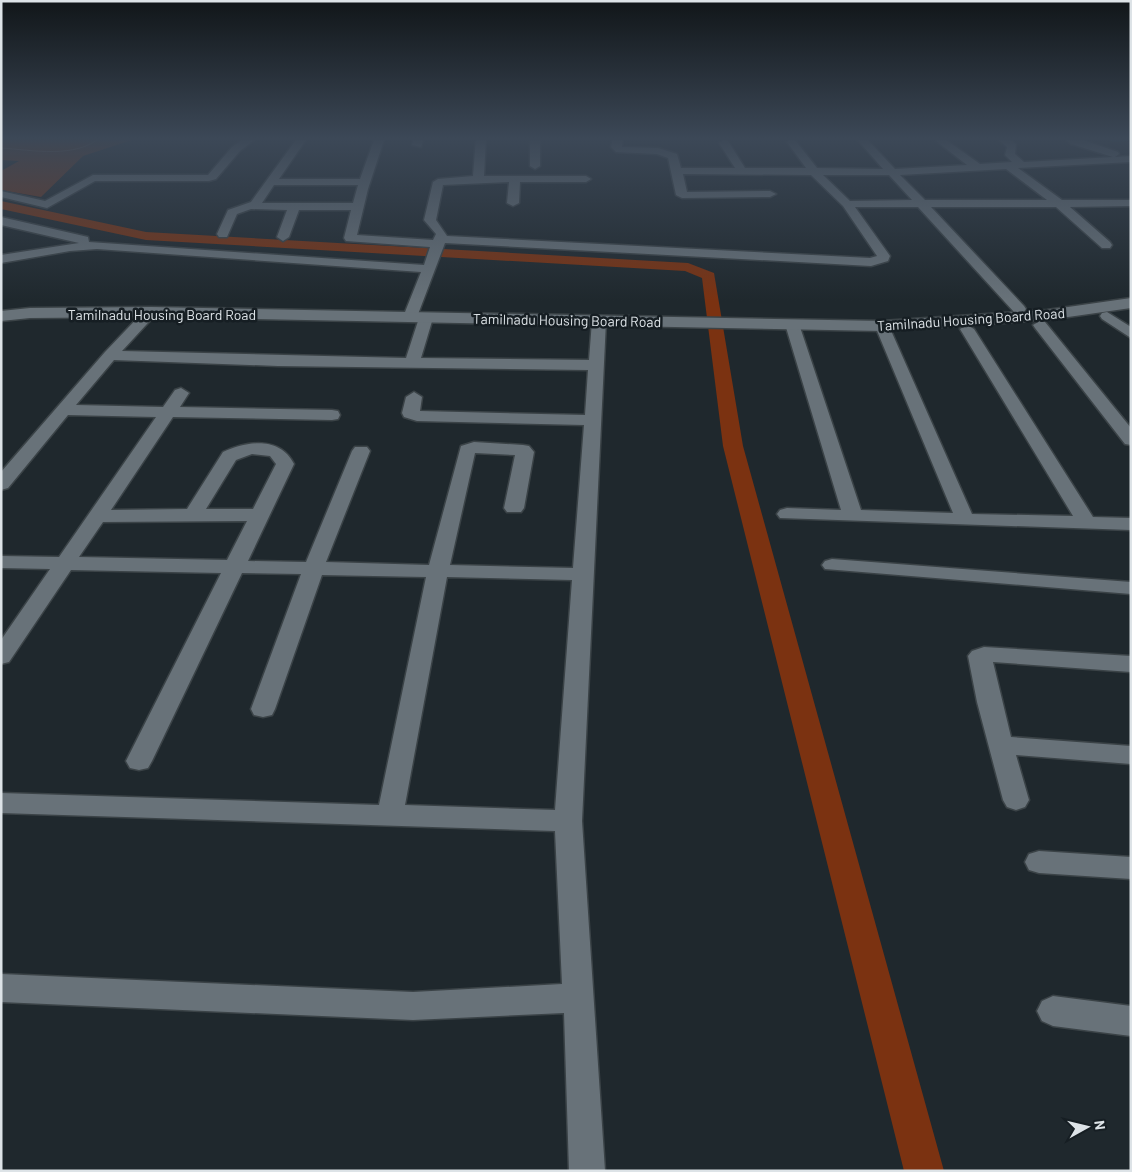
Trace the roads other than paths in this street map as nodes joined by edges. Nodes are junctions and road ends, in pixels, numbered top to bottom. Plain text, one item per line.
1 (68, 192) edge
2 (263, 192) edge
3 (362, 192) edge
4 (436, 192) edge
5 (515, 192) edge
6 (681, 192) edge
7 (834, 192) edge
8 (910, 192) edge
9 (1044, 192) edge
10 (1, 194) edge
11 (770, 194) dead end
12 (1131, 203) edge
13 (513, 204) dead end
14 (847, 204) junction
15 (922, 204) junction
16 (1060, 204) junction
17 (252, 206) junction
18 (358, 206) junction
19 (294, 207) junction
20 (1, 221) edge
21 (223, 234) dead end
22 (283, 237) dead end
23 (96, 245) junction
24 (1106, 245) dead end
25 (436, 251) junction
26 (1, 259) edge
27 (1131, 294) edge
28 (1131, 303) edge
29 (1019, 309) junction
30 (151, 312) junction
31 (1131, 312) edge
32 (1, 316) edge
33 (1107, 316) junction
34 (418, 317) junction
35 (599, 321) junction
36 (921, 323) junction
37 (792, 324) junction
38 (965, 324) junction
39 (1040, 325) junction
40 (882, 326) junction
41 (1131, 334) edge
42 (110, 356) junction
43 (412, 363) junction
44 (596, 365) junction
45 (181, 393) dead end
46 (414, 397) dead end
47 (64, 410) junction
48 (170, 410) junction
49 (332, 415) dead end
50 (593, 420) junction
51 (1131, 440) edge
52 (361, 450) dead end
53 (1, 484) edge
54 (514, 508) dead end
55 (787, 514) dead end
56 (193, 515) junction
57 (260, 515) junction
58 (98, 516) junction
59 (853, 516) junction
60 (965, 519) junction
61 (1086, 522) junction
62 (1131, 524) edge
63 (1, 562) edge
64 (66, 563) junction
65 (832, 565) dead end
66 (235, 567) junction
67 (314, 567) junction
68 (438, 571) junction
69 (583, 574) junction
70 (1131, 588) edge
71 (1, 657) edge
72 (1131, 664) edge
73 (263, 709) dead end
74 (1001, 745) junction
75 (1131, 755) edge
76 (139, 761) dead end
77 (1016, 800) dead end
78 (1, 803) edge
79 (390, 815) junction
80 (568, 821) junction
81 (1039, 862) dead end
82 (1131, 868) edge
83 (1, 988) edge
84 (580, 998) junction
85 (1053, 1012) dead end
86 (1131, 1021) edge
87 (587, 1171) edge

1 - 10 street
2 - 17 street
3 - 18 street
4 - 25 street
5 - 13 street
6 - 11 street
7 - 14 street
8 - 15 street
9 - 16 street
12 - 16 street
14 - 15 street
14 - 25 street
15 - 16 street
15 - 29 street
16 - 24 street
17 - 19 street
17 - 21 street
18 - 19 street
18 - 25 street
19 - 22 street
20 - 23 street
23 - 25 street
23 - 26 street
25 - 34 street
27 - 29 street
28 - 38 street, Tamilnadu Housing Board Road
29 - 36 street
30 - 32 street, Tamilnadu Housing Board Road
30 - 34 street, Tamilnadu Housing Board Road
30 - 42 street
31 - 33 street
33 - 39 street
33 - 41 street
34 - 35 street, Tamilnadu Housing Board Road
34 - 43 street
35 - 37 street, Tamilnadu Housing Board Road
35 - 44 street
36 - 38 street, Tamilnadu Housing Board Road
36 - 40 street, Tamilnadu Housing Board Road
37 - 40 street, Tamilnadu Housing Board Road
37 - 59 street
38 - 39 street
38 - 61 street
39 - 51 street
40 - 60 street
42 - 43 street
42 - 47 street
43 - 44 street
44 - 50 street
45 - 48 street
46 - 50 street
47 - 48 street
47 - 53 street
48 - 49 street
48 - 58 street
50 - 69 street
52 - 67 street
54 - 68 street
55 - 59 street
56 - 57 street
56 - 57 street
56 - 58 street
57 - 66 street
58 - 64 street
59 - 60 street
60 - 61 street
61 - 62 street
63 - 64 street
64 - 66 street
64 - 71 street
65 - 70 street
66 - 67 street
66 - 76 street
67 - 68 street
67 - 73 street
68 - 69 street
68 - 79 street
69 - 80 street
72 - 74 street
74 - 75 street
74 - 77 street
78 - 79 street
79 - 80 street
80 - 84 street
81 - 82 street
83 - 84 street
84 - 87 street
85 - 86 street

